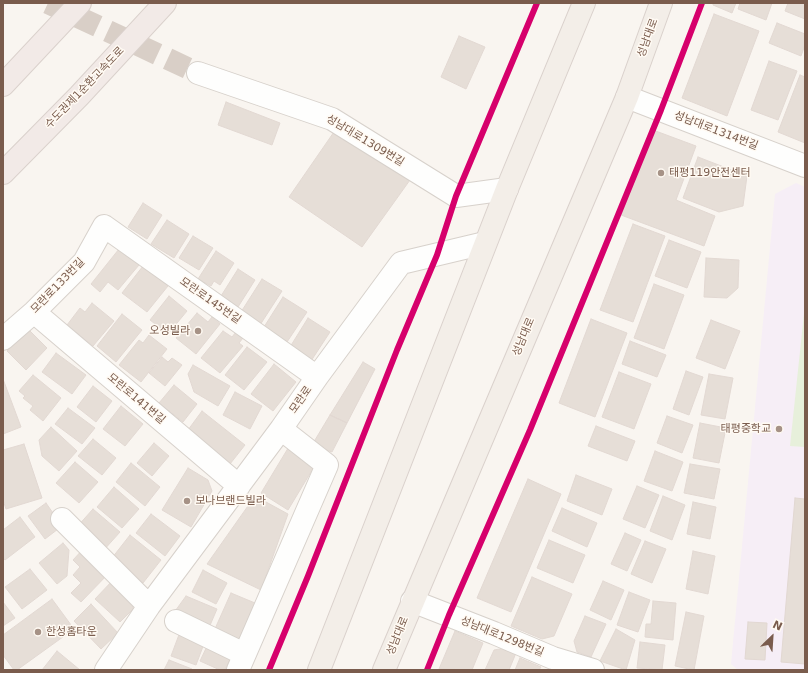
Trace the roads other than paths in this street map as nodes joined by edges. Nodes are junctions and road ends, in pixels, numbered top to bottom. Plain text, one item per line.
1 (80, 3) edge
2 (165, 3) edge
3 (584, 3) edge
4 (661, 3) edge
5 (198, 73) tunnel mouth
6 (3, 84) edge
7 (626, 97) junction
8 (805, 166) edge
9 (3, 172) edge
10 (507, 189) junction
11 (104, 226) joint
12 (485, 243) junction
13 (34, 312) junction
14 (3, 339) edge
15 (317, 376) junction
16 (281, 429) junction
17 (239, 486) junction
18 (62, 519) dead end
19 (412, 601) junction
20 (149, 606) junction
21 (176, 621) dead end
22 (241, 662) edge
23 (106, 670) edge
24 (320, 670) edge
25 (384, 670) edge
26 (593, 670) edge

1 - 6 highway
2 - 9 highway, 수도권제1순환고속도로
3 - 10 main road
4 - 7 main road, 성남대로
5 - 10 street, 성남대로1309번길
7 - 8 street, 성남대로1314번길
7 - 19 main road, 성남대로
10 - 12 main road
11 - 13 street, 모란로133번길
11 - 15 street, 모란로145번길
12 - 15 street, 모란로
12 - 24 main road
13 - 14 street, 모란로133번길
13 - 17 street, 모란로141번길
15 - 16 street, 모란로
16 - 17 street, 모란로
16 - 22 street
17 - 20 street, 모란로
18 - 20 street
19 - 25 main road, 성남대로
19 - 26 street, 성남대로1298번길
20 - 23 street, 모란로
21 - 22 street

